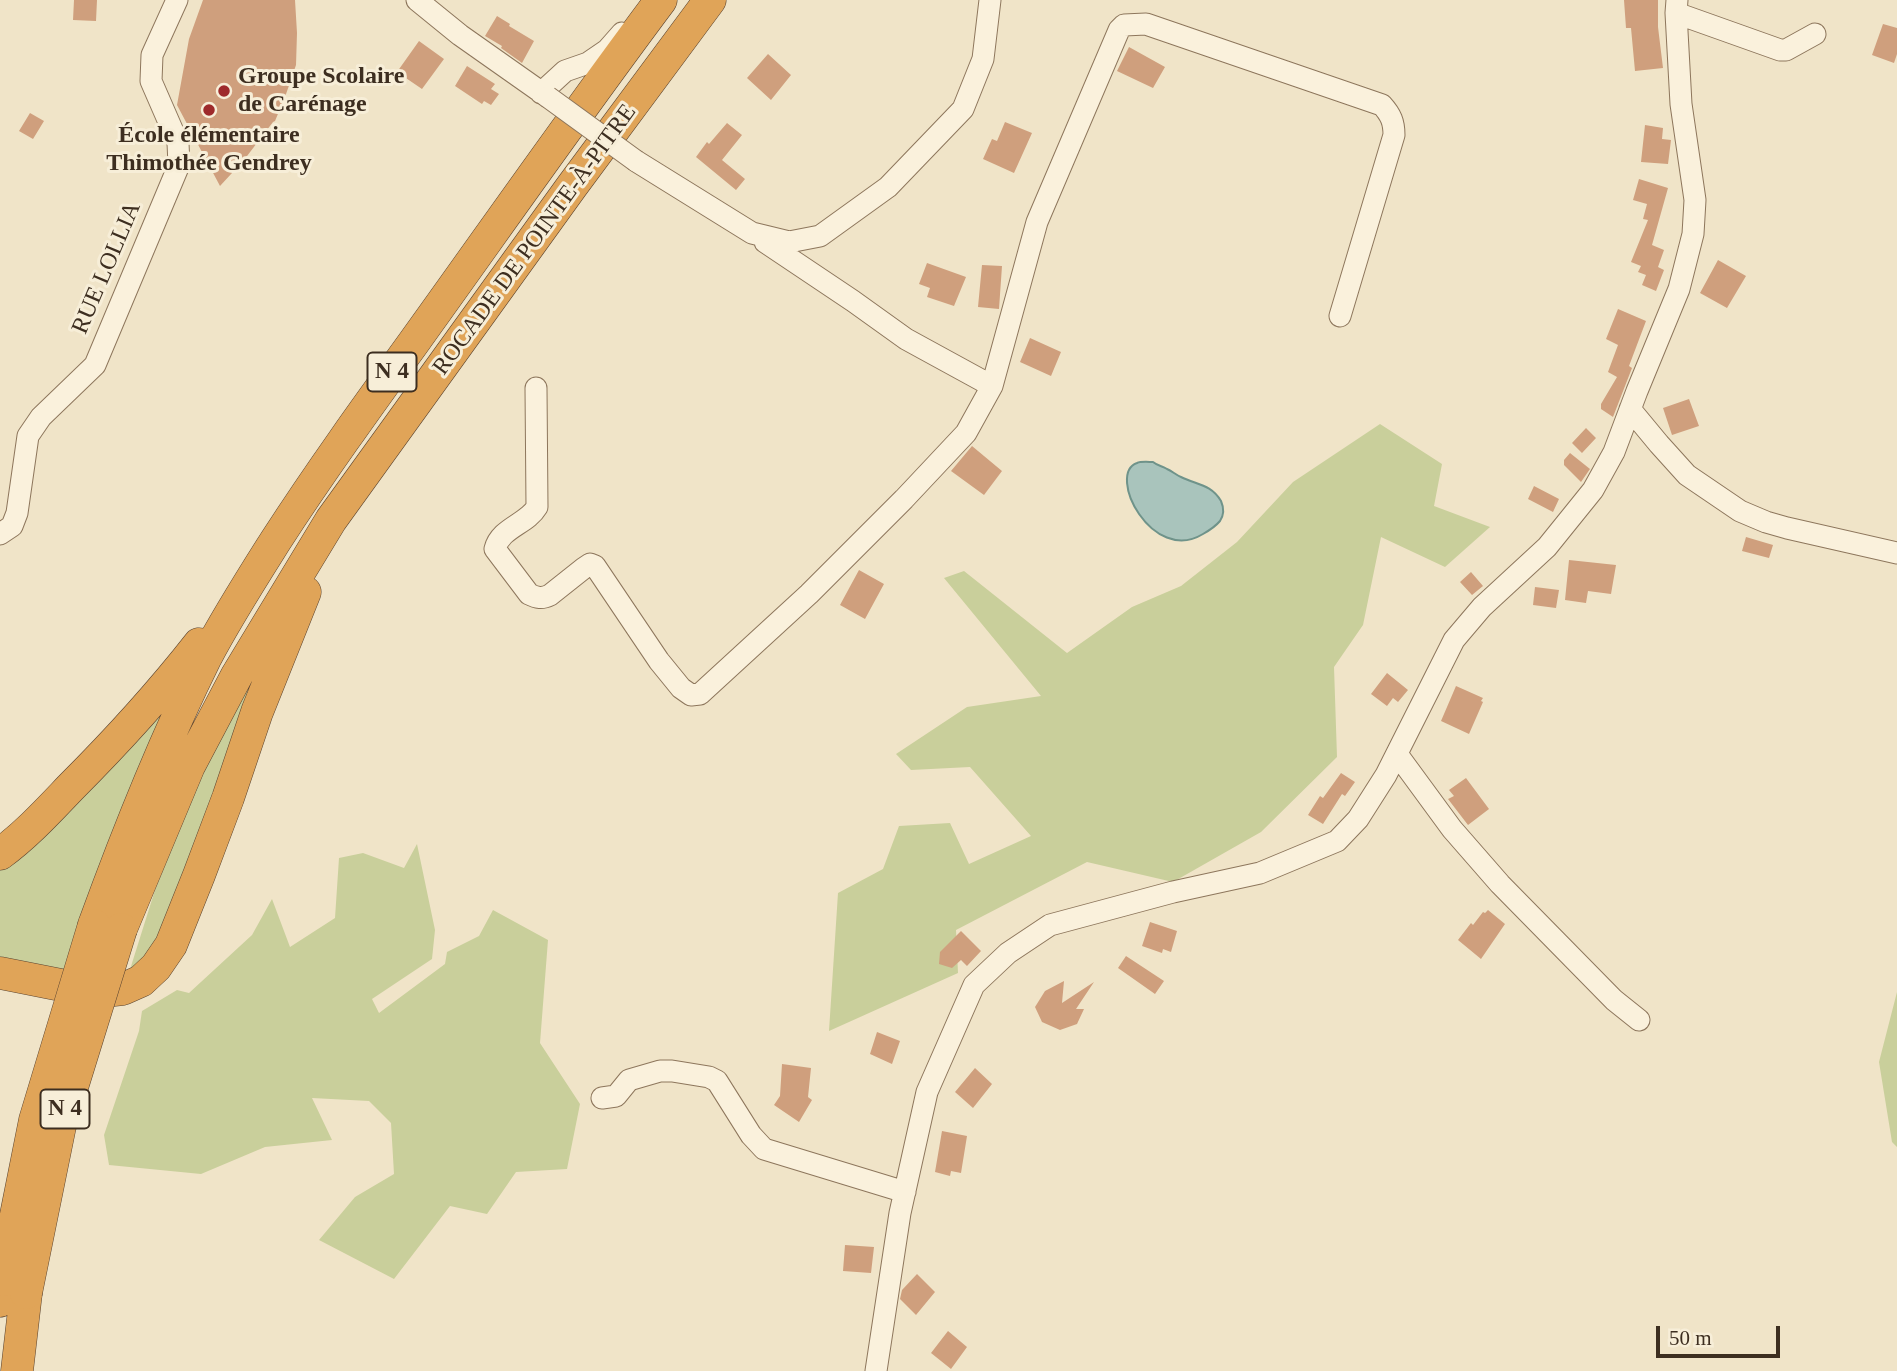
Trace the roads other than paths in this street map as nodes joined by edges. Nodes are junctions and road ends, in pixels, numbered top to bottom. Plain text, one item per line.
1 (177, 0) edge
2 (417, 0) edge
3 (647, 0) edge
4 (661, 0) edge
5 (709, 0) edge
6 (990, 0) edge
7 (1676, 7) edge
8 (1815, 34) dead end
9 (544, 95) junction
10 (752, 233) junction
11 (1340, 316) dead end
12 (992, 386) junction
13 (536, 388) dead end
14 (1630, 409) junction
15 (405, 418) junction
16 (0, 534) edge
17 (1897, 553) edge
18 (252, 577) junction
19 (1397, 754) junction
20 (0, 854) edge
21 (108, 927) junction
22 (0, 973) edge
23 (1639, 1020) dead end
24 (602, 1098) dead end
25 (905, 1192) junction
26 (10, 1291) edge
27 (17, 1371) edge
28 (876, 1371) edge

1 - 16 street, RUE LOLLIA
2 - 9 street
3 - 9 street
4 - 18 highway, ROCADE DE POINTE-À-PITRE / N 4
5 - 15 highway, ROCADE DE POINTE-À-PITRE / N 4
6 - 10 street
7 - 8 street
7 - 14 street
9 - 10 street, bridge
10 - 12 street
11 - 12 street
12 - 13 street
14 - 17 street
14 - 19 street
15 - 21 highway, ROCADE DE POINTE-À-PITRE / N 4
15 - 22 highway
18 - 20 highway
18 - 21 highway, ROCADE DE POINTE-À-PITRE / N 4
19 - 23 street
19 - 25 street
21 - 26 highway, ROCADE DE POINTE-À-PITRE / N 4, bridge
24 - 25 street
25 - 28 street
26 - 27 highway, ROCADE DE POINTE-À-PITRE / N 4

